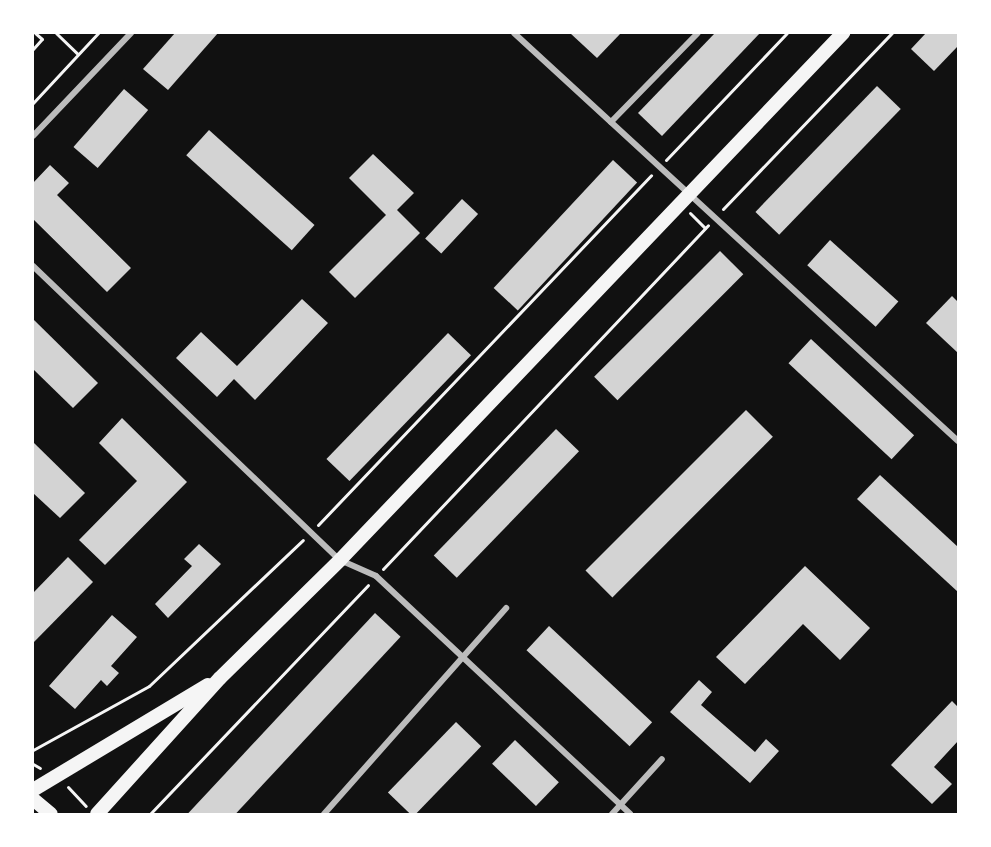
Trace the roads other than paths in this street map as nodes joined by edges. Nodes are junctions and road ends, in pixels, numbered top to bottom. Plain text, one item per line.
1 (131, 33) edge
2 (514, 33) edge
3 (698, 33) edge
4 (843, 33) edge
5 (611, 122) junction
6 (33, 136) edge
7 (689, 191) junction
8 (33, 266) edge
9 (958, 441) edge
10 (340, 560) junction
11 (506, 609) dead end
12 (462, 657) junction
13 (220, 678) junction
14 (662, 759) dead end
15 (33, 790) edge
16 (33, 799) edge
17 (620, 805) junction
18 (51, 814) edge
19 (98, 814) edge
20 (324, 814) edge
21 (612, 814) edge
22 (630, 814) edge

1 - 6 street
2 - 5 street
3 - 5 street
4 - 7 highway
5 - 7 street
7 - 9 street
7 - 10 highway
8 - 10 street
10 - 12 street
10 - 13 highway
11 - 12 street
12 - 17 street
12 - 20 street
13 - 15 highway
13 - 19 highway
14 - 17 street
16 - 18 highway
17 - 21 street
17 - 22 street

